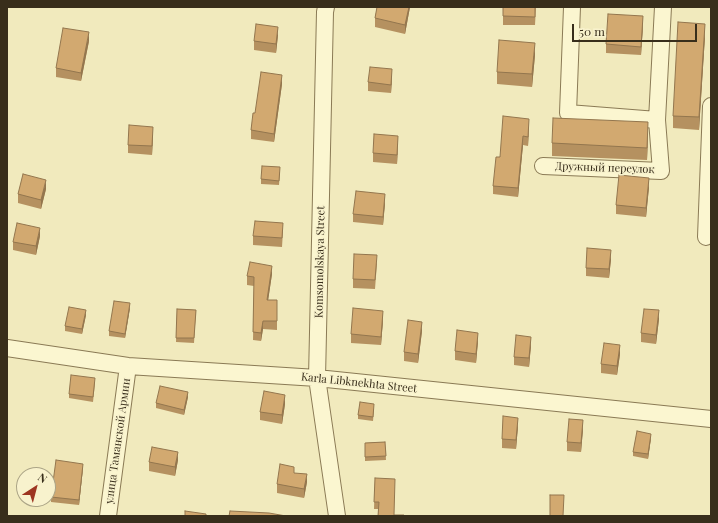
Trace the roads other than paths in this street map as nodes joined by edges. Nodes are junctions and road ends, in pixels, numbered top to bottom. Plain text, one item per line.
1 (326, 7) edge
2 (572, 7) edge
3 (663, 7) edge
4 (711, 106) edge
5 (657, 120) junction
6 (543, 166) dead end
7 (706, 237) dead end
8 (7, 348) edge
9 (128, 366) junction
10 (317, 378) junction
11 (711, 419) edge
12 (108, 516) edge
13 (337, 516) edge

1 - 10 street, Komsomolskaya Street
2 - 5 street
3 - 5 street
4 - 7 street
5 - 6 street, Дружный переулок
8 - 9 street, Karla Libknekhta Street
9 - 10 street, Karla Libknekhta Street
9 - 12 street, улица Таманской Армии
10 - 11 street, Karla Libknekhta Street
10 - 13 street, Komsomolskaya Street

